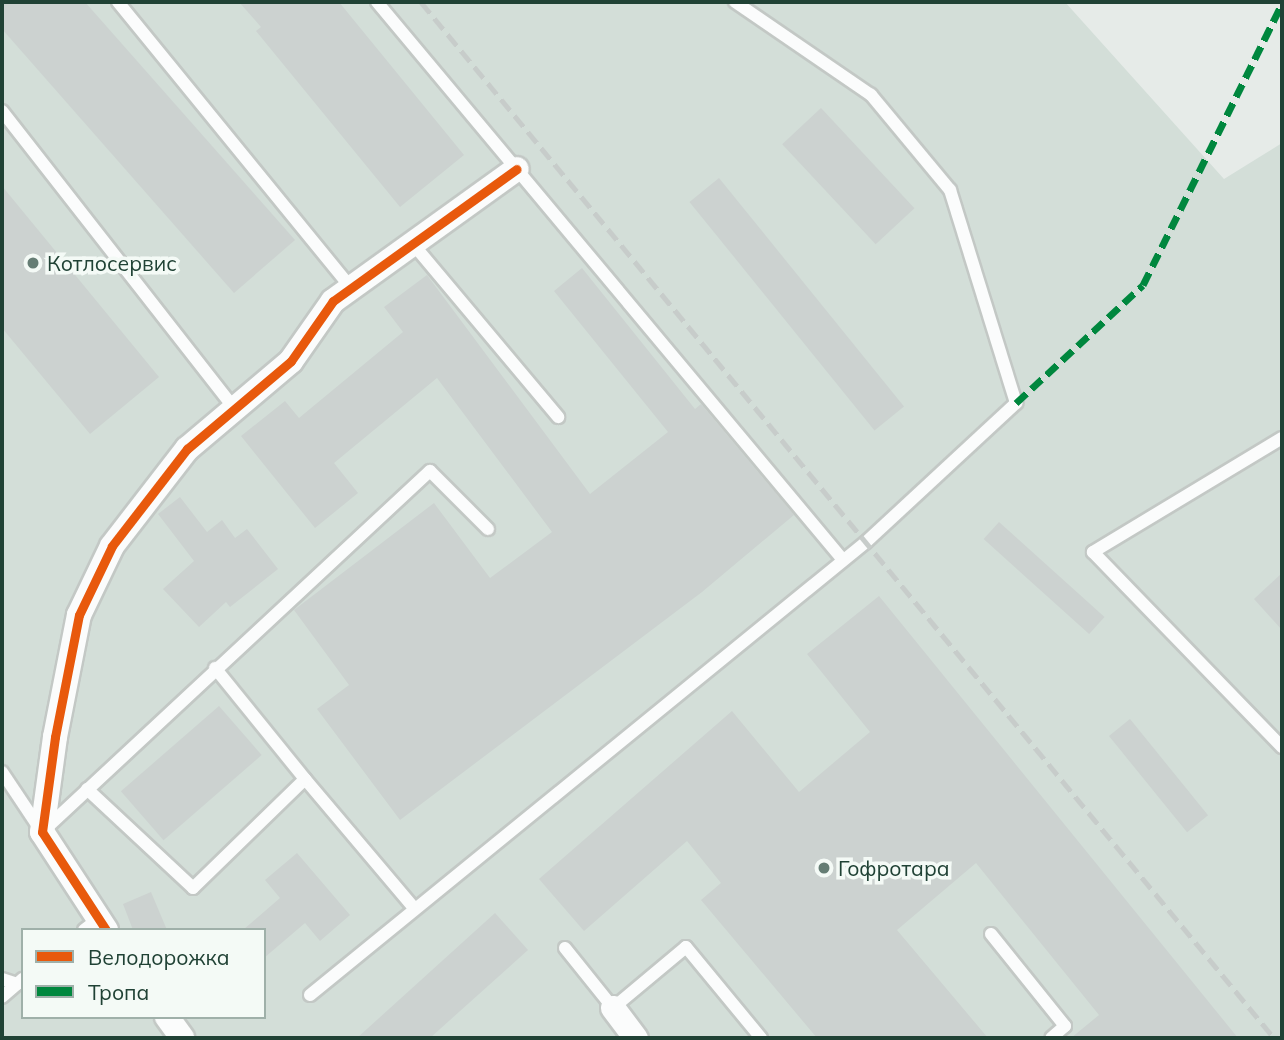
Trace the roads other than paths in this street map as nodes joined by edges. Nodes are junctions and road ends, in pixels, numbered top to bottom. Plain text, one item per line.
1 (118, 2) edge
2 (377, 2) edge
3 (736, 2) edge
4 (2, 111) edge
5 (517, 169) junction
6 (413, 244) junction
7 (351, 288) junction
8 (234, 409) junction
9 (558, 417) dead end
10 (1282, 438) edge
11 (488, 529) dead end
12 (843, 560) junction
13 (215, 668) junction
14 (1282, 747) edge
15 (2, 772) edge
16 (305, 779) junction
17 (87, 789) junction
18 (42, 832) junction
19 (415, 909) junction
20 (96, 926) edge
21 (990, 934) dead end
22 (565, 948) dead end
23 (2, 979) edge
24 (20, 982) edge
25 (310, 995) dead end
26 (2, 997) edge
27 (612, 1008) junction
28 (168, 1019) edge
29 (182, 1038) edge
30 (636, 1038) edge
31 (761, 1038) edge
32 (1051, 1038) edge

1 - 7 lane
2 - 5 lane
3 - 12 lane
4 - 8 lane
5 - 6 street
5 - 12 lane
6 - 7 street
6 - 9 lane
7 - 8 street
8 - 18 street
10 - 14 lane
11 - 13 lane
12 - 19 lane
13 - 16 lane
13 - 17 lane
15 - 18 lane
16 - 17 lane
16 - 19 lane
17 - 18 lane
18 - 20 street
19 - 25 lane
21 - 32 lane
22 - 27 lane
23 - 24 lane
24 - 26 lane
27 - 30 street
27 - 31 lane
28 - 29 street

